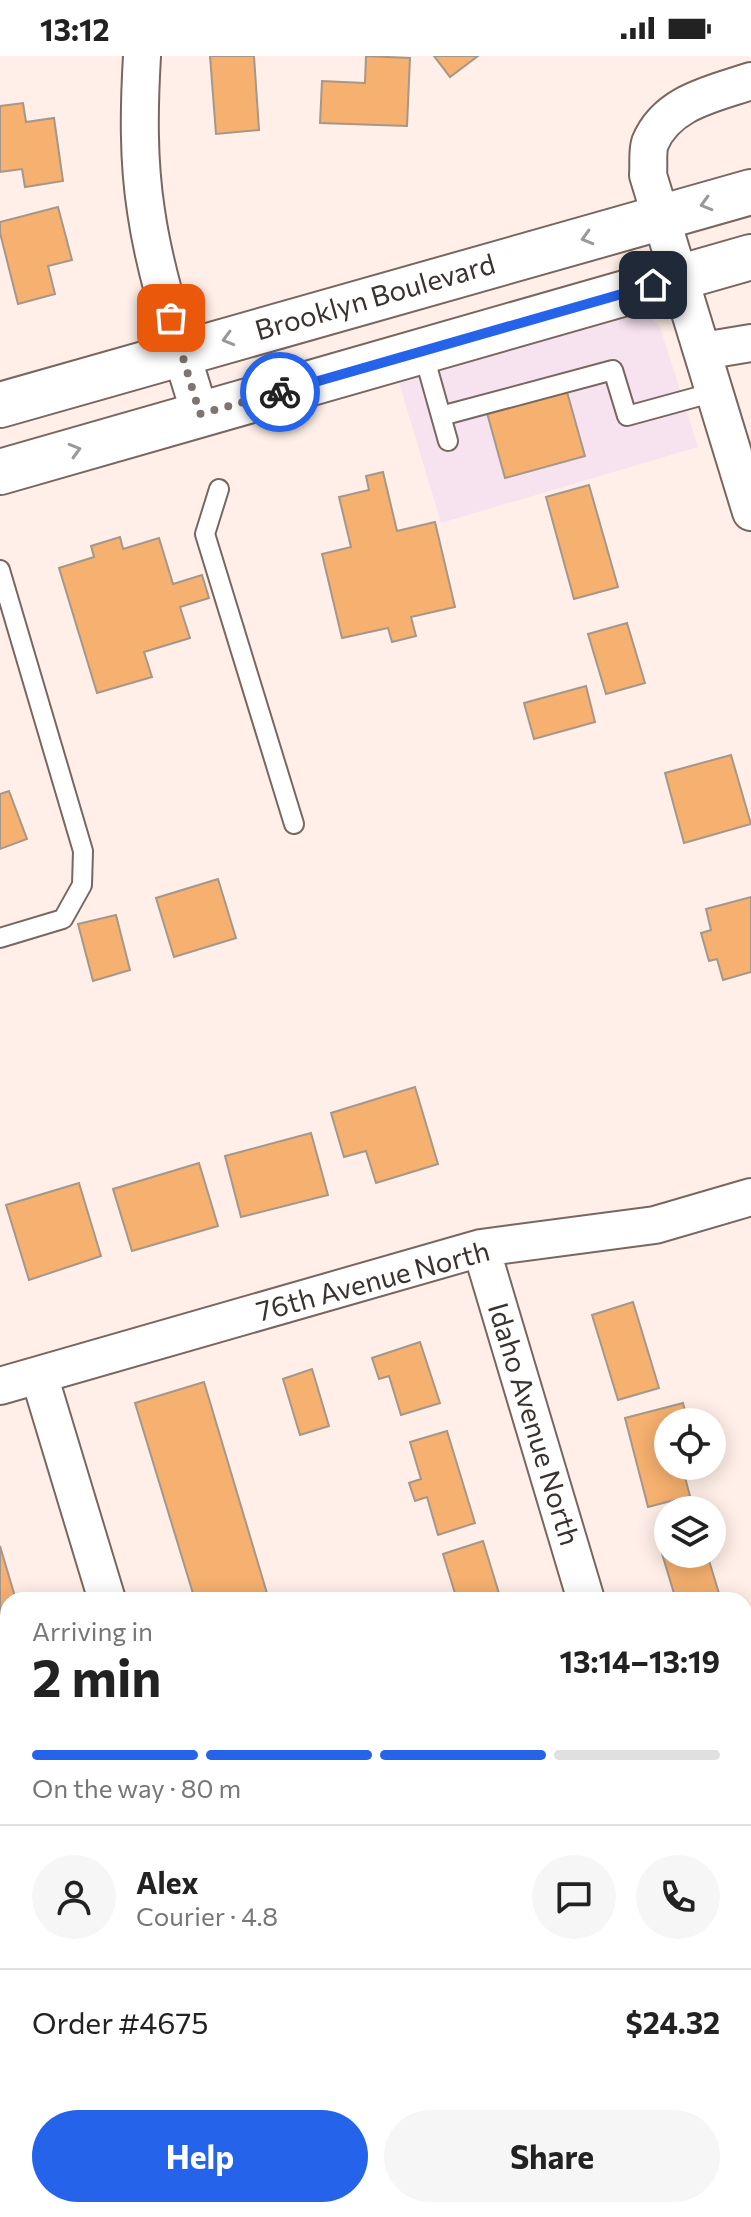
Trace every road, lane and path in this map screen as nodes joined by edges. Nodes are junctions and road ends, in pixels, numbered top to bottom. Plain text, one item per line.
1 (142, 56) edge
2 (751, 81) edge
3 (751, 192) edge
4 (662, 217) junction
5 (751, 257) edge
6 (680, 277) junction
7 (751, 343) edge
8 (703, 351) junction
9 (423, 352) junction
10 (182, 353) junction
11 (715, 392) junction
12 (0, 405) edge
13 (200, 414) junction
14 (441, 416) junction
15 (448, 441) dead end
16 (0, 472) edge
17 (219, 489) dead end
18 (751, 512) edge
19 (0, 570) edge
20 (294, 824) dead end
21 (0, 938) edge
22 (751, 1197) edge
23 (481, 1248) junction
24 (39, 1375) junction
25 (0, 1386) edge
26 (105, 1592) edge
27 (584, 1592) edge

1 - 10 street
2 - 4 street
3 -> 4 main road, Brooklyn Boulevard
4 - 6 street
4 -> 10 main road, Brooklyn Boulevard
5 - 6 main road
6 - 8 street
6 - 9 main road
7 - 8 street
8 - 11 street
9 - 13 main road
9 - 14 lane
10 - 12 main road, Brooklyn Boulevard
10 - 13 street
11 - 14 lane
11 - 18 street
16 -> 13 main road
14 - 15 lane
17 - 20 lane
19 - 21 lane
22 - 23 street, 76th Avenue North
23 - 24 street, 76th Avenue North
23 - 27 street, Idaho Avenue North
24 - 25 street, 76th Avenue North
24 - 26 street

